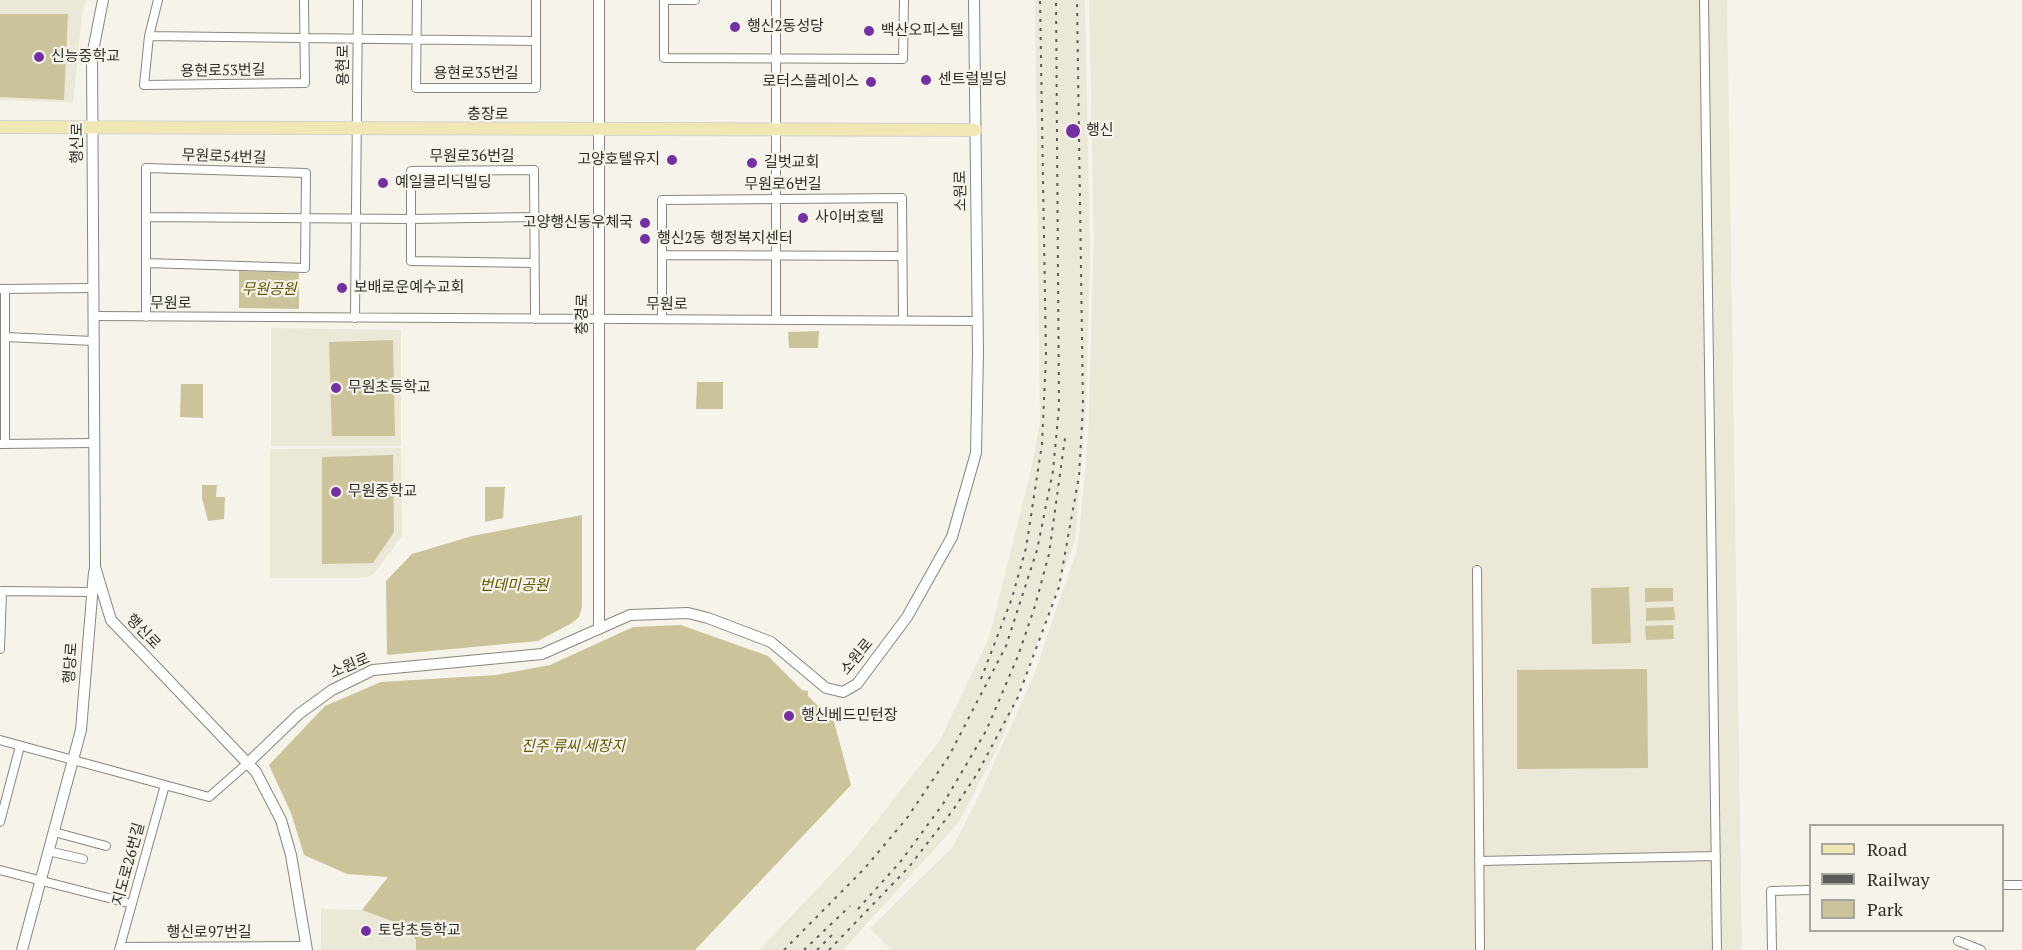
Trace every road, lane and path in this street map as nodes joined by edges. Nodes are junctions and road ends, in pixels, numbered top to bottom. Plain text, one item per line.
1 (103, 0) edge
2 (158, 0) edge
3 (304, 0) edge
4 (358, 0) edge
5 (417, 0) edge
6 (536, 0) edge
7 (599, 0) edge
8 (664, 0) edge
9 (695, 0) edge
10 (776, 0) edge
11 (904, 0) edge
12 (974, 0) edge
13 (1704, 0) edge
14 (149, 36) junction
15 (305, 38) junction
16 (358, 40) junction
17 (415, 41) junction
18 (536, 41) junction
19 (776, 58) junction
20 (0, 127) edge
21 (94, 128) junction
22 (776, 128) junction
23 (599, 129) junction
24 (357, 130) junction
25 (975, 130) junction
26 (776, 198) junction
27 (146, 217) junction
28 (305, 217) junction
29 (534, 217) junction
30 (356, 219) junction
31 (412, 219) junction
32 (662, 255) junction
33 (902, 256) junction
34 (776, 257) junction
35 (146, 263) junction
36 (534, 263) junction
37 (93, 288) junction
38 (3, 289) edge
39 (94, 316) junction
40 (146, 317) junction
41 (598, 317) junction
42 (355, 318) junction
43 (535, 319) junction
44 (662, 319) junction
45 (776, 319) junction
46 (903, 321) junction
47 (978, 321) junction
48 (5, 337) junction
49 (93, 341) junction
50 (2, 444) edge
51 (93, 444) junction
52 (95, 567) junction
53 (1477, 570) dead end
54 (91, 592) junction
55 (599, 629) junction
56 (0, 649) edge
57 (0, 740) edge
58 (20, 746) junction
59 (73, 760) junction
60 (249, 762) junction
61 (165, 785) junction
62 (0, 822) edge
63 (54, 832) junction
64 (106, 846) dead end
65 (48, 851) junction
66 (1716, 856) junction
67 (83, 860) dead end
68 (1479, 861) junction
69 (0, 870) edge
70 (41, 880) junction
71 (2004, 885) edge
72 (2022, 885) edge
73 (1809, 890) edge
74 (132, 903) junction
75 (1958, 940) dead end
76 (120, 948) edge
77 (155, 948) edge
78 (209, 948) edge
79 (264, 948) edge
80 (307, 948) edge
81 (22, 950) edge
82 (1480, 950) edge
83 (1717, 950) edge
84 (1772, 950) edge
85 (1981, 950) edge

1 - 21 main road, 행신로
2 - 14 street, 용현로53번길
3 - 15 street, 용현로53번길
4 - 16 street, 용현로
5 - 17 street, 용현로35번길
6 - 18 street, 용현로35번길
7 - 23 main road, 충경로
8 - 9 street
8 - 19 street
10 - 19 street
11 - 19 street
12 - 25 main road, 소원로
13 - 66 street
14 - 15 street
14 - 15 street, 용현로53번길
15 - 16 street
16 - 17 street
16 - 24 street, 용현로
17 - 18 street
17 - 18 street, 용현로35번길
19 - 22 street
20 - 21 main road, 충장로
21 - 24 main road, 충장로
21 - 37 main road, 행신로
22 - 23 main road, 충장로
22 - 25 main road, 충장로
22 - 26 street
23 - 24 main road, 충장로
23 - 41 main road, 충경로
24 - 30 street
25 - 47 main road, 소원로
26 - 32 street, 무원로6번길
26 - 33 street, 무원로6번길
26 - 34 street
27 - 28 street
27 - 28 street, 무원로54번길
27 - 35 street, 무원로54번길
28 - 30 street
28 - 35 street, 무원로54번길
29 - 31 street
29 - 31 street, 무원로36번길
29 - 36 street, 무원로36번길
30 - 31 street
30 - 42 street
31 - 36 street, 무원로36번길
32 - 34 street
32 - 44 street, 무원로6번길
33 - 34 street
33 - 46 street, 무원로6번길
34 - 45 street
35 - 40 street, 무원로54번길
36 - 43 street, 무원로36번길
37 - 38 street
37 - 39 main road, 행신로
38 - 48 street
39 - 40 street, 무원로
39 - 49 main road, 행신로
40 - 42 street, 무원로
41 - 43 street, 무원로
41 - 44 street, 무원로
41 - 55 main road, 충경로
42 - 43 street, 무원로
44 - 45 street, 무원로
45 - 46 street, 무원로
46 - 47 street, 무원로
47 - 55 main road, 소원로
48 - 49 street
48 - 50 street
49 - 51 main road, 행신로
50 - 51 street
51 - 52 main road, 행신로
52 - 54 main road, 행당로
52 - 60 main road, 행신로
53 - 68 street
54 - 56 street
54 - 59 main road, 행당로
55 - 60 main road, 소원로
57 - 58 street
58 - 59 street
58 - 62 street
59 - 61 street
59 - 63 main road, 행당로
60 - 61 street
60 - 80 main road, 행신로
61 - 74 street, 지도로26번길
63 - 64 street
63 - 65 main road, 행당로
65 - 67 street
65 - 70 main road, 행당로
66 - 68 street
66 - 83 street
68 - 82 street
69 - 70 street
70 - 74 street
70 - 81 main road, 행당로
71 - 72 street
73 - 84 street
74 - 76 street, 지도로26번길
75 - 85 street
76 - 77 street, 행신로97번길
77 - 78 street, 행신로97번길
78 - 79 street, 행신로97번길
79 - 80 street, 행신로97번길

